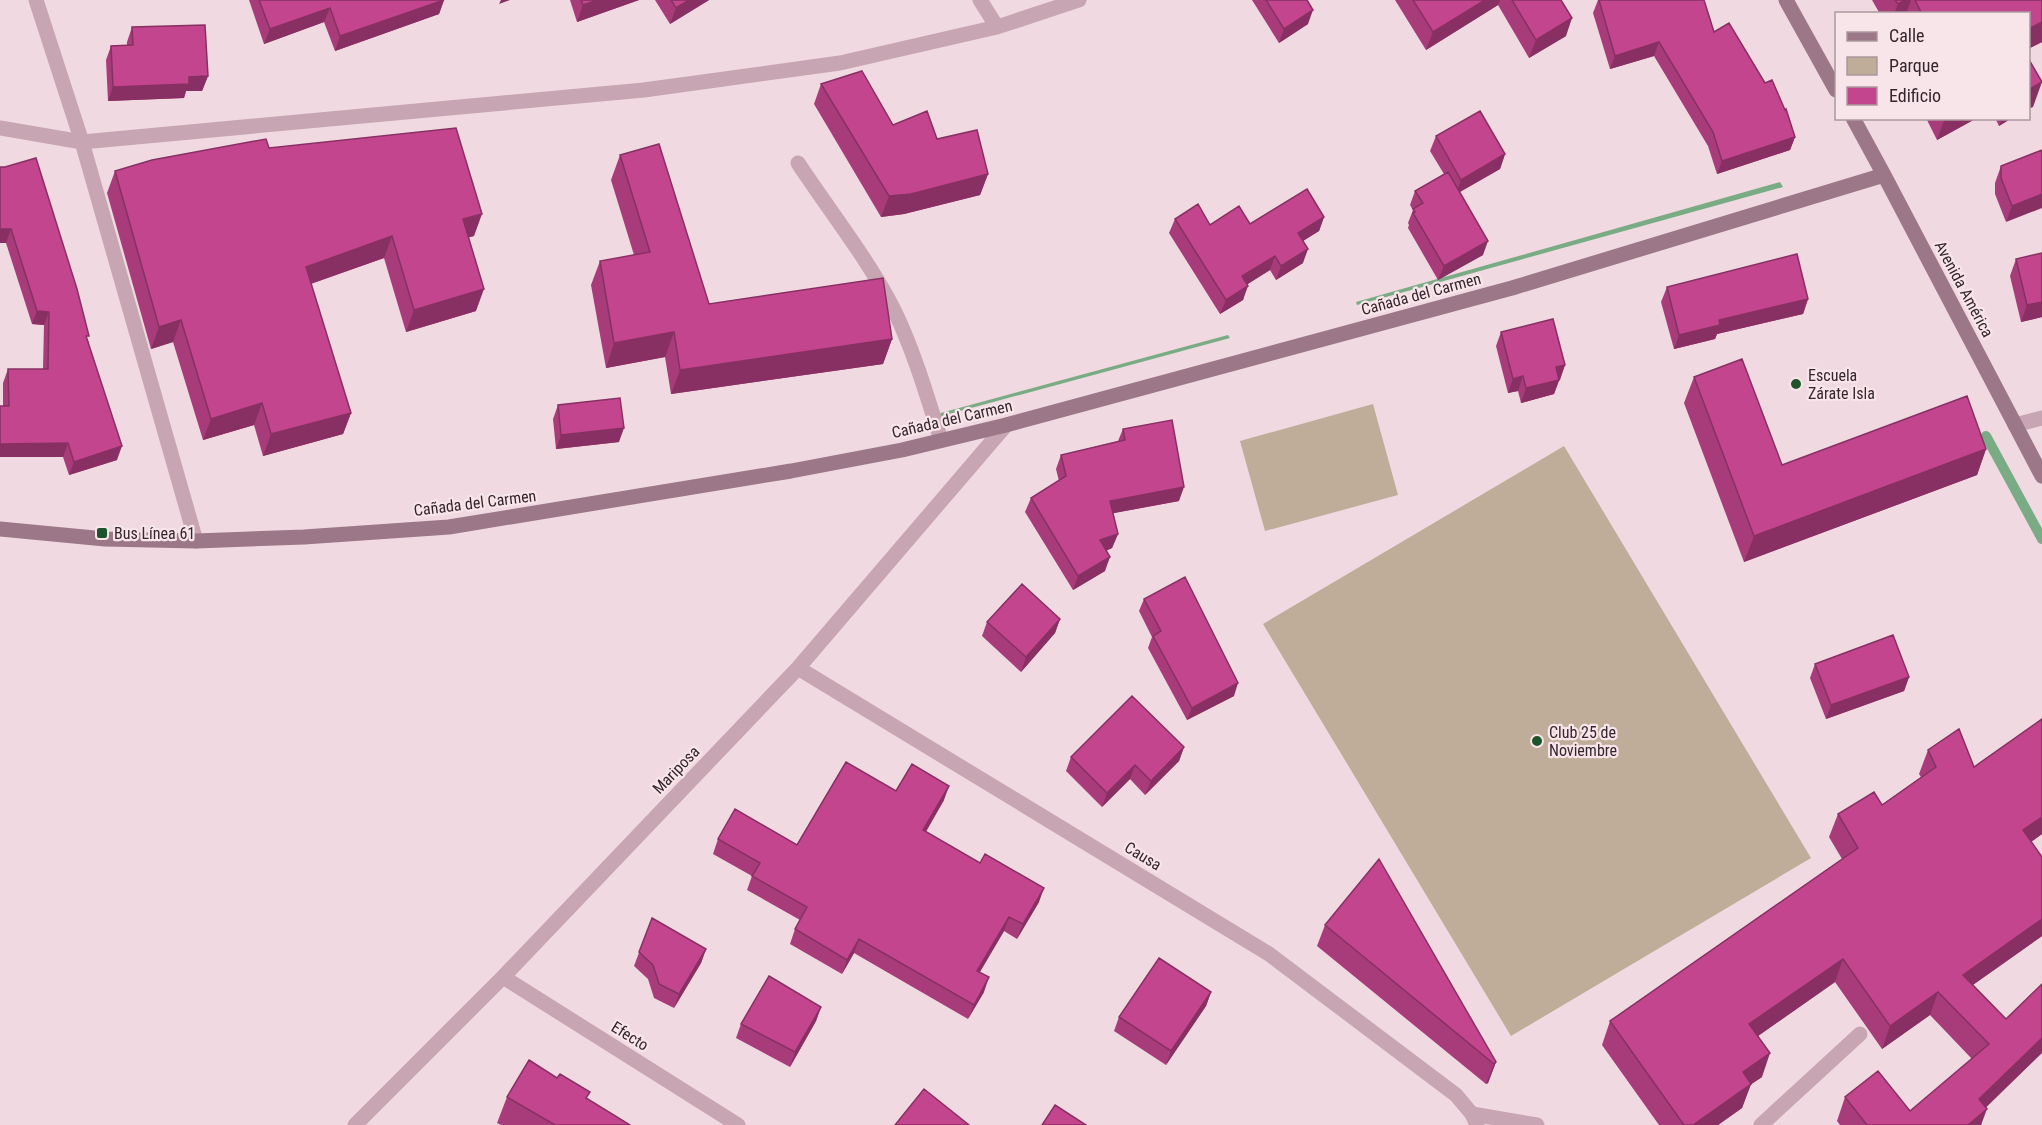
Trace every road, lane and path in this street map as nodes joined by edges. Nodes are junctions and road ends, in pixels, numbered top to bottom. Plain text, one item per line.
1 (36, 0) edge
2 (980, 0) edge
3 (1079, 0) edge
4 (1786, 0) edge
5 (997, 27) junction
6 (1835, 88) edge
7 (1854, 120) edge
8 (0, 128) edge
9 (81, 142) junction
10 (798, 163) dead end
11 (1884, 175) junction
12 (2042, 418) edge
13 (1006, 425) junction
14 (2015, 425) junction
15 (941, 440) junction
16 (2042, 477) edge
17 (0, 529) edge
18 (196, 541) junction
19 (798, 668) junction
20 (503, 977) junction
21 (1860, 1034) dead end
22 (1474, 1119) edge
23 (355, 1125) edge
24 (738, 1125) edge
25 (1537, 1125) edge
26 (1761, 1125) edge

1 - 9 street
2 - 5 street
3 - 5 street
4 - 6 street
5 - 9 street
7 - 11 street, Avenida América
8 - 9 street
9 - 18 street
10 - 15 street
11 - 13 street, Cañada del Carmen
11 - 14 street, Avenida América
12 - 14 street
13 - 15 street, Cañada del Carmen
13 - 19 street, Mariposa
14 - 16 street, Avenida América
15 - 18 street, Cañada del Carmen
17 - 18 street, Cañada del Carmen
19 - 20 street, Mariposa
19 - 22 street, Causa
20 - 23 street, Mariposa
20 - 24 street, Efecto
21 - 26 street
22 - 25 street

